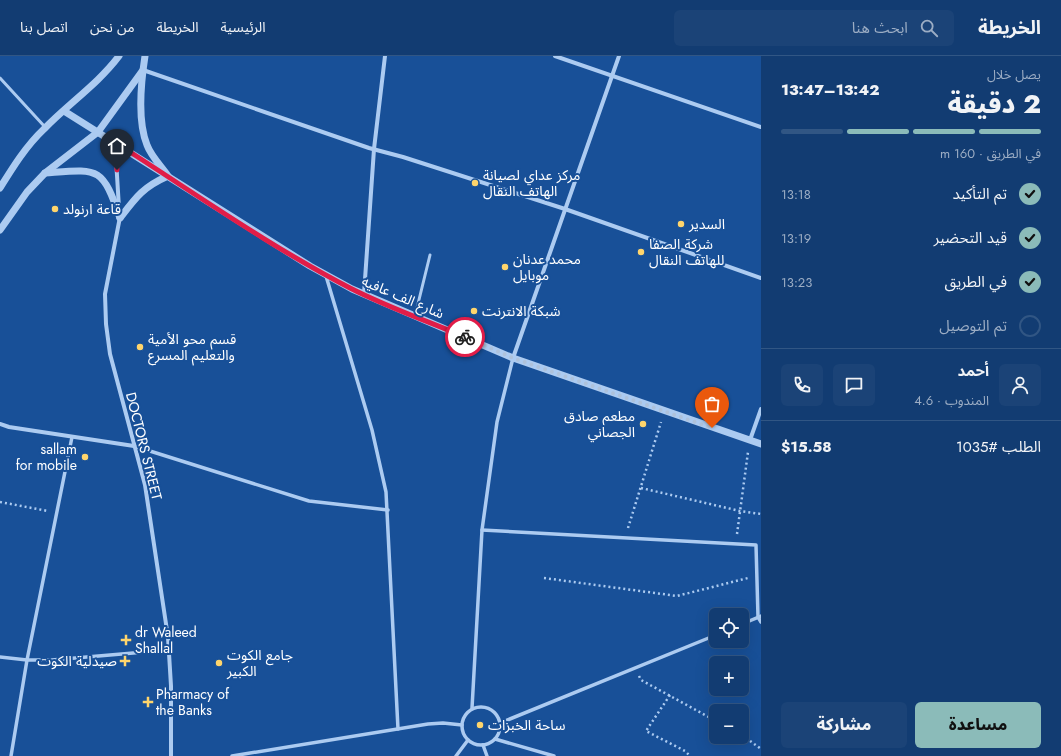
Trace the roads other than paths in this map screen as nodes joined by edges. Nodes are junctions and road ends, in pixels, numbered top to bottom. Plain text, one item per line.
1 (119, 56) edge
2 (146, 56) edge
3 (385, 56) edge
4 (555, 56) edge
5 (619, 56) edge
6 (143, 70) junction
7 (612, 76) junction
8 (0, 78) edge
9 (64, 111) junction
10 (45, 127) junction
11 (761, 127) edge
12 (98, 132) junction
13 (116, 143) junction
14 (374, 149) junction
15 (45, 173) junction
16 (168, 176) junction
17 (0, 188) edge
18 (565, 209) junction
19 (120, 218) junction
20 (0, 230) edge
21 (430, 255) dead end
22 (326, 275) junction
23 (761, 278) edge
24 (364, 294) junction
25 (415, 316) junction
26 (513, 358) junction
27 (761, 409) edge
28 (0, 424) edge
29 (72, 437) junction
30 (750, 440) junction
31 (761, 444) edge
32 (134, 446) junction
33 (388, 510) junction
34 (482, 530) junction
35 (760, 617) edge
36 (749, 621) edge
37 (761, 622) edge
38 (709, 638) edge
39 (168, 650) junction
40 (0, 657) edge
41 (27, 660) junction
42 (472, 708) junction
43 (500, 723) junction
44 (462, 725) junction
45 (398, 729) junction
46 (495, 739) junction
47 (468, 740) junction
48 (483, 745) junction
49 (11, 756) edge
50 (171, 756) edge
51 (232, 756) edge
52 (456, 756) edge
53 (487, 756) edge
54 (554, 756) edge

1 - 9 street
2 - 6 street
3 - 14 street
4 - 7 street
5 - 7 street
6 - 12 street
6 - 14 street
6 - 16 street
7 - 11 street
7 - 18 street
8 - 10 lane
9 - 10 street
9 - 12 street, شارع الف عافيه
10 - 17 street
12 - 13 street, شارع الف عافيه
12 - 15 street
13 - 16 street, شارع الف عافيه
13 - 19 street, DOCTORS STREET
14 - 18 street
14 - 24 street
15 - 19 street
15 - 20 street
16 - 19 street
16 - 22 street, شارع الف عافيه
18 - 23 street
18 - 26 street
19 - 32 street, DOCTORS STREET
21 - 25 lane
22 - 24 street, شارع الف عافيه
22 - 33 street
24 - 25 street, شارع الف عافيه
25 - 26 street, شارع الف عافيه
26 - 30 street, شارع الف عافيه
26 - 34 street
27 - 30 street
28 - 29 street
29 - 32 street
29 - 41 street
30 - 31 street, شارع الف عافيه
32 - 33 street
32 - 39 street, DOCTORS STREET
33 - 45 street
34 - 35 street
34 - 42 street
35 - 36 street
35 - 37 street
38 - 43 street
39 - 41 street
39 - 50 street, DOCTORS STREET
40 - 41 street
41 - 49 street
42 - 43 street
42 - 44 street
43 - 46 street
44 - 45 street
44 - 47 street
45 - 51 street
46 - 48 street
46 - 54 street
47 - 48 street
47 - 52 street
48 - 53 street

